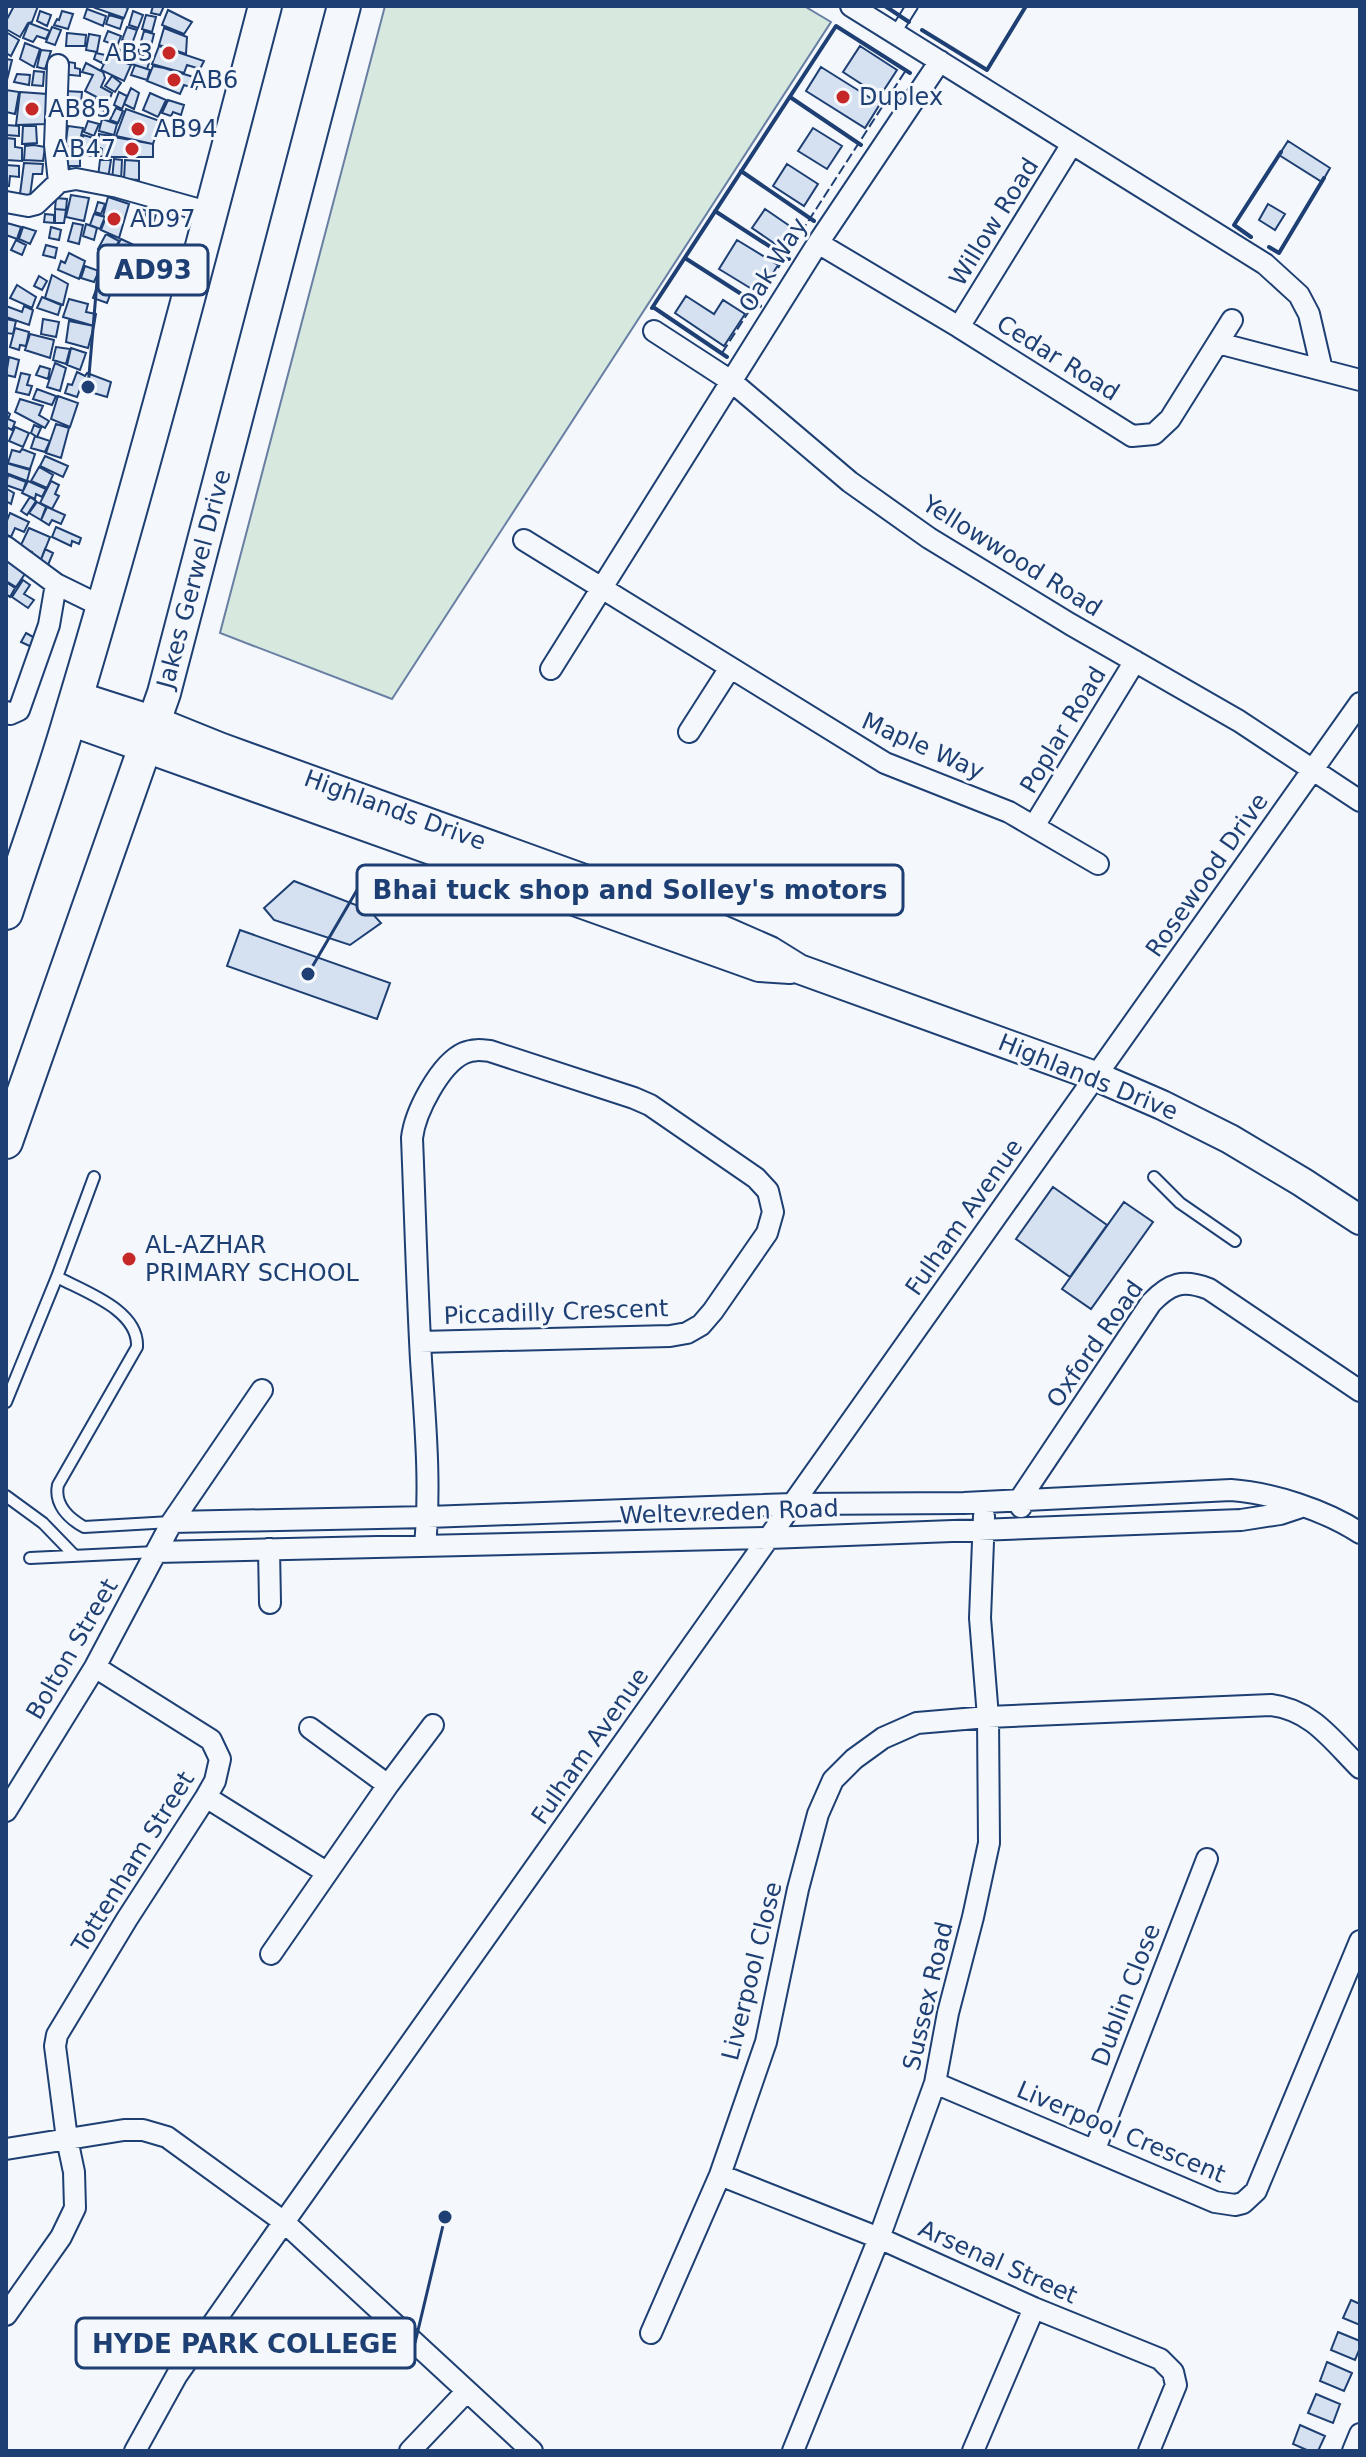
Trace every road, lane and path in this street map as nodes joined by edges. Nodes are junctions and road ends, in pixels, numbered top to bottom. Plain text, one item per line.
1 (265, 6) edge
2 (344, 6) edge
3 (851, 6) edge
4 (912, 6) edge
5 (895, 33) junction
6 (940, 61) junction
7 (58, 65) dead end
8 (1072, 144) junction
9 (59, 182) junction
10 (6, 202) edge
11 (211, 213) junction
12 (818, 243) junction
13 (1232, 320) dead end
14 (959, 327) junction
15 (654, 331) dead end
16 (1218, 343) junction
17 (1322, 370) junction
18 (1360, 380) edge
19 (731, 381) junction
20 (524, 540) dead end
21 (6, 547) edge
22 (56, 584) junction
23 (602, 589) junction
24 (103, 607) junction
25 (1135, 661) junction
26 (730, 668) junction
27 (551, 669) dead end
28 (1360, 703) edge
29 (73, 708) junction
30 (6, 712) edge
31 (689, 732) dead end
32 (151, 734) junction
33 (1314, 769) junction
34 (1360, 801) edge
35 (1034, 826) junction
36 (1098, 864) dead end
37 (6, 913) edge
38 (1095, 1076) junction
39 (6, 1142) edge
40 (94, 1177) dead end
41 (1154, 1177) dead end
42 (1360, 1220) edge
43 (1235, 1241) dead end
44 (57, 1277) junction
45 (420, 1342) junction
46 (262, 1390) dead end
47 (1360, 1391) edge
48 (6, 1402) edge
49 (6, 1496) edge
50 (1020, 1499) junction
51 (985, 1501) junction
52 (793, 1504) junction
53 (1301, 1507) junction
54 (428, 1517) junction
55 (172, 1522) junction
56 (1021, 1528) junction
57 (984, 1530) junction
58 (1360, 1533) edge
59 (769, 1538) junction
60 (425, 1545) junction
61 (269, 1549) junction
62 (156, 1552) junction
63 (74, 1555) junction
64 (30, 1558) dead end
65 (270, 1603) dead end
66 (95, 1667) junction
67 (988, 1717) junction
68 (433, 1725) dead end
69 (310, 1728) dead end
70 (1360, 1768) edge
71 (388, 1785) junction
72 (206, 1797) junction
73 (6, 1811) edge
74 (1207, 1859) dead end
75 (326, 1872) junction
76 (1360, 1941) edge
77 (271, 1954) dead end
78 (935, 2083) junction
79 (67, 2139) junction
80 (6, 2149) edge
81 (1095, 2149) junction
82 (720, 2175) junction
83 (284, 2222) junction
84 (879, 2238) junction
85 (1034, 2308) junction
86 (6, 2315) edge
87 (651, 2333) dead end
88 (467, 2391) junction
89 (1360, 2434) edge
90 (135, 2451) edge
91 (410, 2451) edge
92 (532, 2451) edge
93 (793, 2451) edge
94 (973, 2451) edge
95 (1149, 2451) edge
96 (1353, 2451) edge

1 - 11 main road
2 - 32 main road, Jakes Gerwel Drive
3 - 5 street
4 - 5 lane
5 - 6 street
6 - 8 street
6 - 12 street, Oak Way
7 - 9 street
8 - 14 street, Willow Road
8 - 17 street
9 - 10 street
9 - 11 street
11 - 24 main road
12 - 14 street, Cedar Road
12 - 19 street, Oak Way
13 - 16 street, Cedar Road
14 - 16 street, Cedar Road
15 - 19 street, Yellowwood Road
16 - 17 street
17 - 18 street
19 - 23 street, Oak Way
19 - 25 street, Yellowwood Road
20 - 23 street, Maple Way
21 - 22 street
22 - 24 street
22 - 30 street
23 - 26 street, Maple Way
23 - 27 street, Oak Way
24 - 29 main road
25 - 33 street, Yellowwood Road
25 - 35 street, Poplar Road
26 - 31 street
26 - 35 street, Maple Way
28 - 33 street, Rosewood Drive
29 - 32 main road, Highlands Drive
29 - 37 main road
32 - 38 main road, Highlands Drive
32 - 39 main road, Jakes Gerwel Drive
33 - 34 street, Yellowwood Road
33 - 38 street, Rosewood Drive
35 - 36 street, Maple Way
38 - 42 main road, Highlands Drive
38 - 52 street, Fulham Avenue
40 - 44 lane
41 - 43 lane
44 - 48 lane
44 - 55 lane
45 - 45 street, Piccadilly Crescent
45 - 54 street, Piccadilly Crescent
46 - 55 street, Bolton Street
47 - 50 street, Oxford Road
49 - 63 lane
50 - 51 street, Weltevreden Road
50 - 53 street, Weltevreden Road
50 - 56 street
51 - 52 street, Weltevreden Road
51 - 57 street, Sussex Road
52 - 54 street, Weltevreden Road
52 - 59 street, Fulham Avenue
53 - 56 street, Weltevreden Road
53 - 58 street, Weltevreden Road
54 - 55 street, Weltevreden Road
54 - 60 street, Piccadilly Crescent
55 - 62 street, Bolton Street
56 - 57 street, Weltevreden Road
57 - 59 street, Weltevreden Road
57 - 67 street, Sussex Road
59 - 60 street, Weltevreden Road
59 - 83 street, Fulham Avenue
60 - 61 street, Weltevreden Road
61 - 62 street, Weltevreden Road
61 - 65 street
62 - 63 lane
62 - 66 street, Bolton Street
63 - 64 lane
66 - 72 street, Tottenham Street
66 - 73 street, Bolton Street
67 - 70 street
67 - 78 street, Sussex Road
67 - 82 street, Liverpool Close
68 - 71 street
69 - 71 street
71 - 75 street
72 - 75 street
72 - 79 street, Tottenham Street
74 - 81 street, Dublin Close
75 - 77 street
76 - 81 street, Liverpool Crescent
78 - 81 street, Liverpool Crescent
78 - 84 street, Sussex Road
79 - 80 street
79 - 83 street
79 - 86 street, Tottenham Street
82 - 84 street, Arsenal Street
82 - 87 street, Liverpool Close
83 - 88 street
83 - 90 street, Fulham Avenue
84 - 85 street, Arsenal Street
84 - 93 street, Sussex Road
85 - 94 street
85 - 95 street, Arsenal Street
88 - 91 street
88 - 92 street
89 - 96 street

